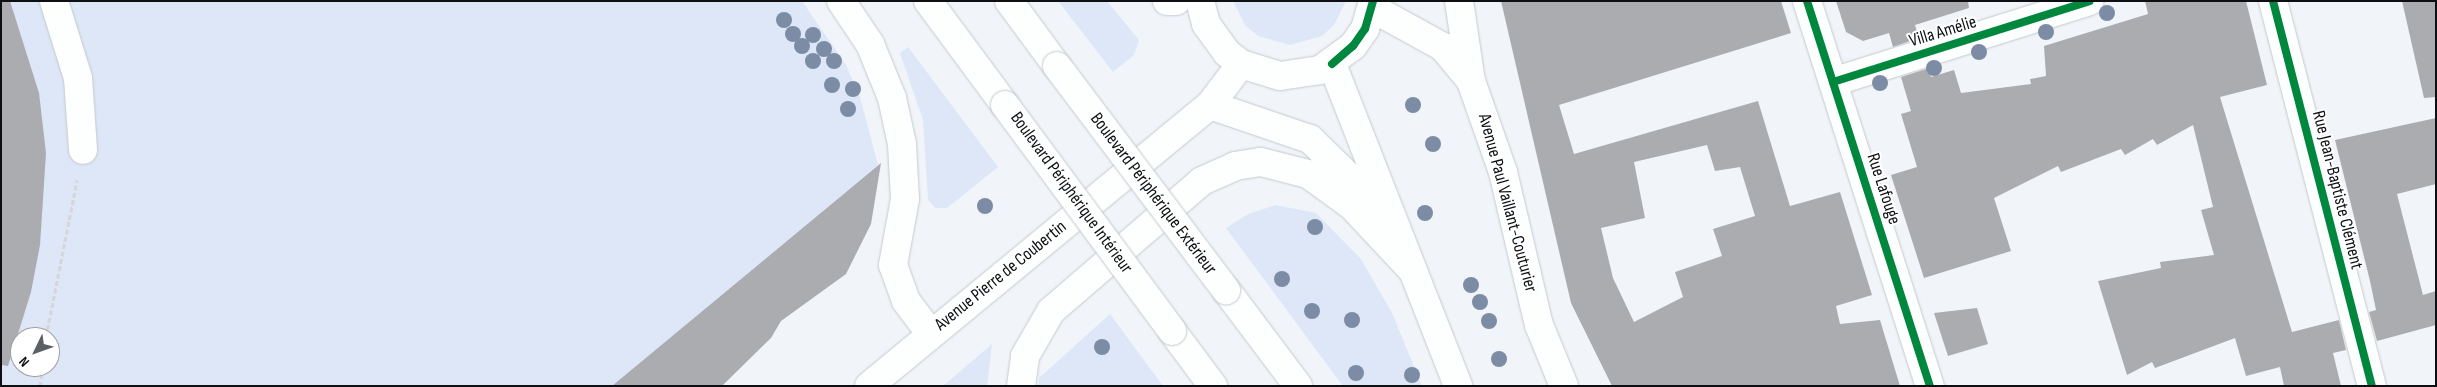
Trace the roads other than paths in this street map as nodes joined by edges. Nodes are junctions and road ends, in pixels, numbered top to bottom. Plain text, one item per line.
1 (54, 1) edge
2 (841, 1) edge
3 (928, 1) edge
4 (1009, 1) edge
5 (1167, 1) edge
6 (1176, 1) edge
7 (1200, 1) edge
8 (1459, 1) edge
9 (1807, 1) edge
10 (2090, 1) edge
11 (2273, 1) edge
12 (1373, 5) edge
13 (1241, 64) junction
14 (1332, 64) junction
15 (1470, 82) junction
16 (1833, 82) junction
17 (1210, 105) junction
18 (84, 150) road end
19 (1396, 223) junction
20 (1413, 271) junction
21 (931, 334) junction
22 (869, 386) edge
23 (1021, 386) edge
24 (1213, 386) edge
25 (1298, 386) edge
26 (1458, 386) edge
27 (1564, 386) edge
28 (1930, 386) edge
29 (2372, 386) edge

1 - 18 main road
2 - 21 main road
3 - 24 main road, Boulevard Périphérique Intérieur, bridge
4 - 25 main road, Boulevard Périphérique Extérieur, bridge
5 - 6 main road
7 - 13 main road
8 - 15 main road
9 - 16 main road, Rue Lafouge
10 - 16 main road, Villa Amélie
11 - 29 main road, Rue Jean-Baptiste Clément
12 - 14 main road
12 - 15 main road, Avenue Paul Vaillant-Couturier
13 - 14 main road
13 - 17 main road, Avenue Pierre de Coubertin
14 - 19 main road
15 - 27 main road, Avenue Paul Vaillant-Couturier
16 - 28 main road, Rue Lafouge
17 - 19 main road
17 - 21 main road, Avenue Pierre de Coubertin
19 - 20 main road
20 - 23 main road
20 - 26 main road
21 - 22 main road, Avenue Pierre de Coubertin

